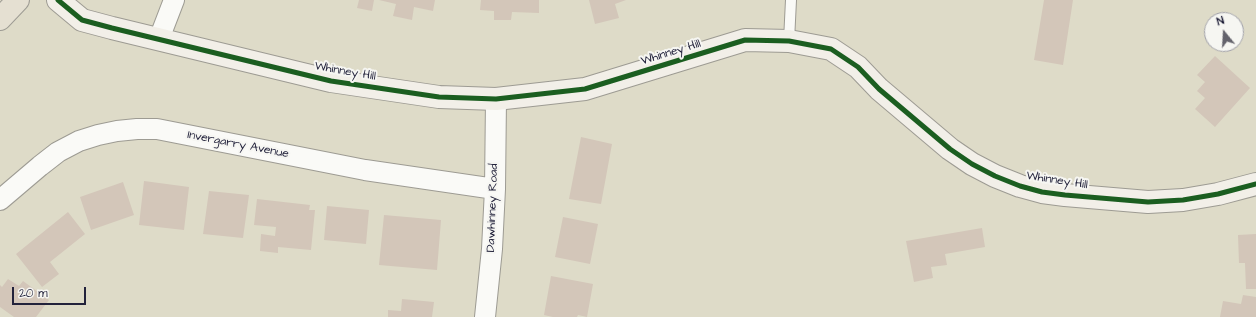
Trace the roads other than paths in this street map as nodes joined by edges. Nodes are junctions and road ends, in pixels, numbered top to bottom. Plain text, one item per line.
1 (18, 0) edge
2 (58, 0) edge
3 (174, 0) edge
4 (791, 0) edge
5 (0, 19) edge
6 (159, 39) junction
7 (790, 41) junction
8 (496, 99) junction
9 (1256, 184) edge
10 (495, 189) junction
11 (0, 200) edge
12 (485, 317) edge

1 - 5 highway
2 - 6 street, Whinney Hill
3 - 6 street
4 - 7 lane
6 - 8 street, Whinney Hill
7 - 8 street, Whinney Hill
7 - 9 street, Whinney Hill
8 - 10 street, Dawhinney Road
10 - 11 street, Invergarry Avenue
10 - 12 street, Dawhinney Road

